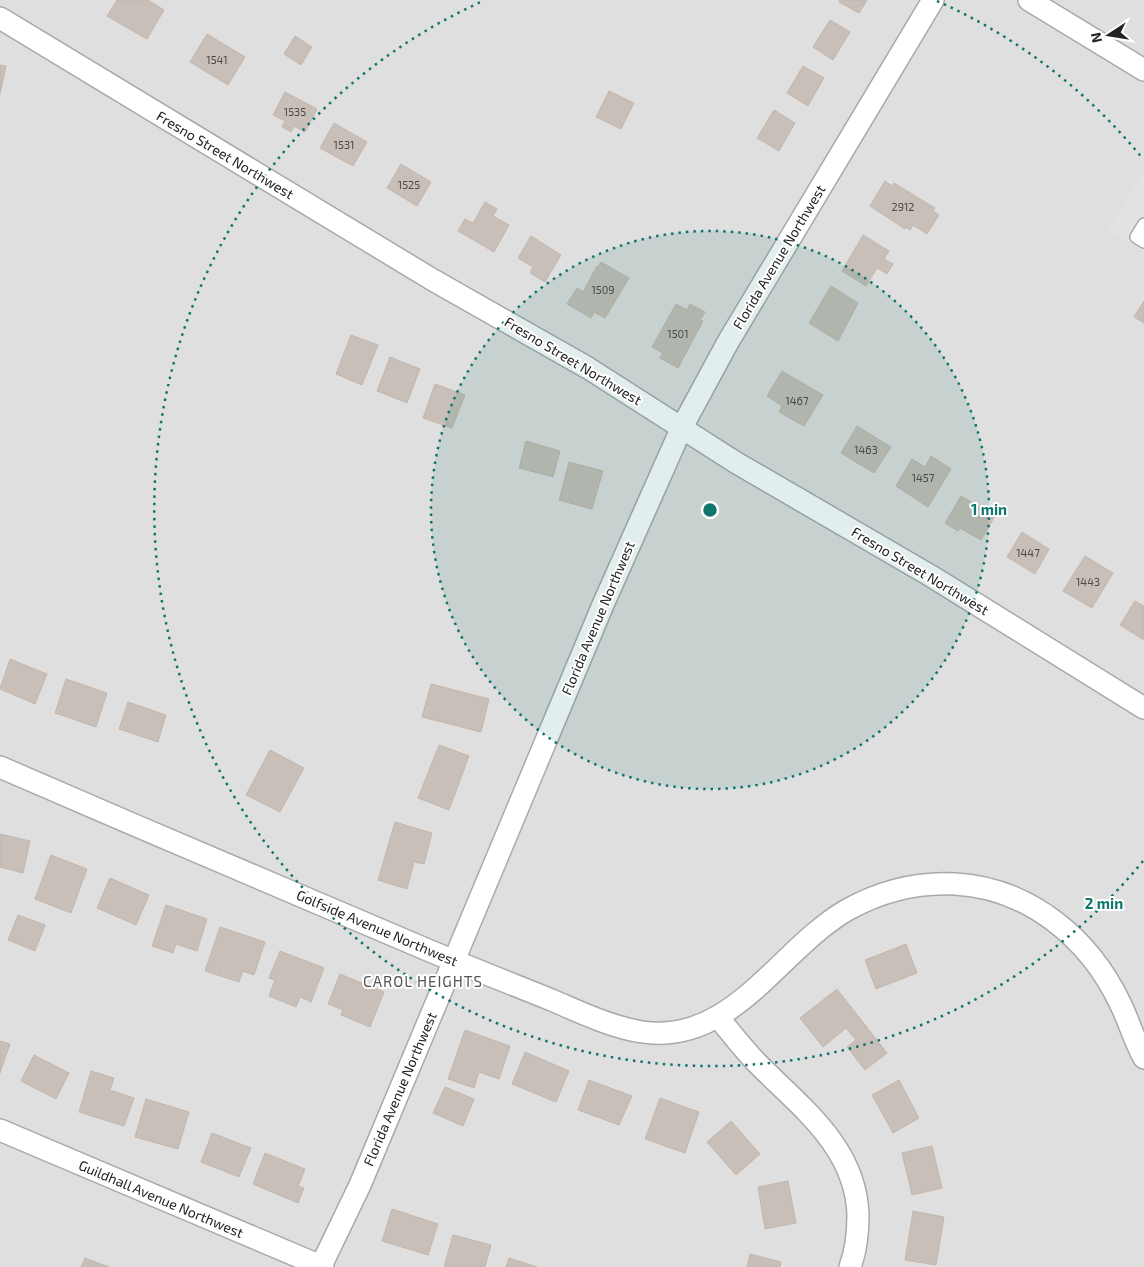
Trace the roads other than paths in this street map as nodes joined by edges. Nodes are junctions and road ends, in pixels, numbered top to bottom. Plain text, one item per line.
1 (933, 0) edge
2 (1029, 0) edge
3 (0, 18) edge
4 (1144, 70) edge
5 (1144, 224) edge
6 (1144, 242) edge
7 (682, 427) junction
8 (1144, 708) edge
9 (0, 768) edge
10 (454, 961) junction
11 (718, 1017) junction
12 (1144, 1058) edge
13 (0, 1130) edge
14 (322, 1267) edge
15 (850, 1267) edge

1 - 7 street, Florida Avenue Northwest
2 - 4 street
3 - 7 street, Fresno Street Northwest
5 - 6 lane
7 - 8 street, Fresno Street Northwest
7 - 10 street, Florida Avenue Northwest
9 - 10 street, Golfside Avenue Northwest
10 - 11 street, Golfside Avenue Northwest
10 - 14 street, Florida Avenue Northwest
11 - 12 street, Golfside Avenue Northwest
11 - 15 street
13 - 14 street, Guildhall Avenue Northwest

